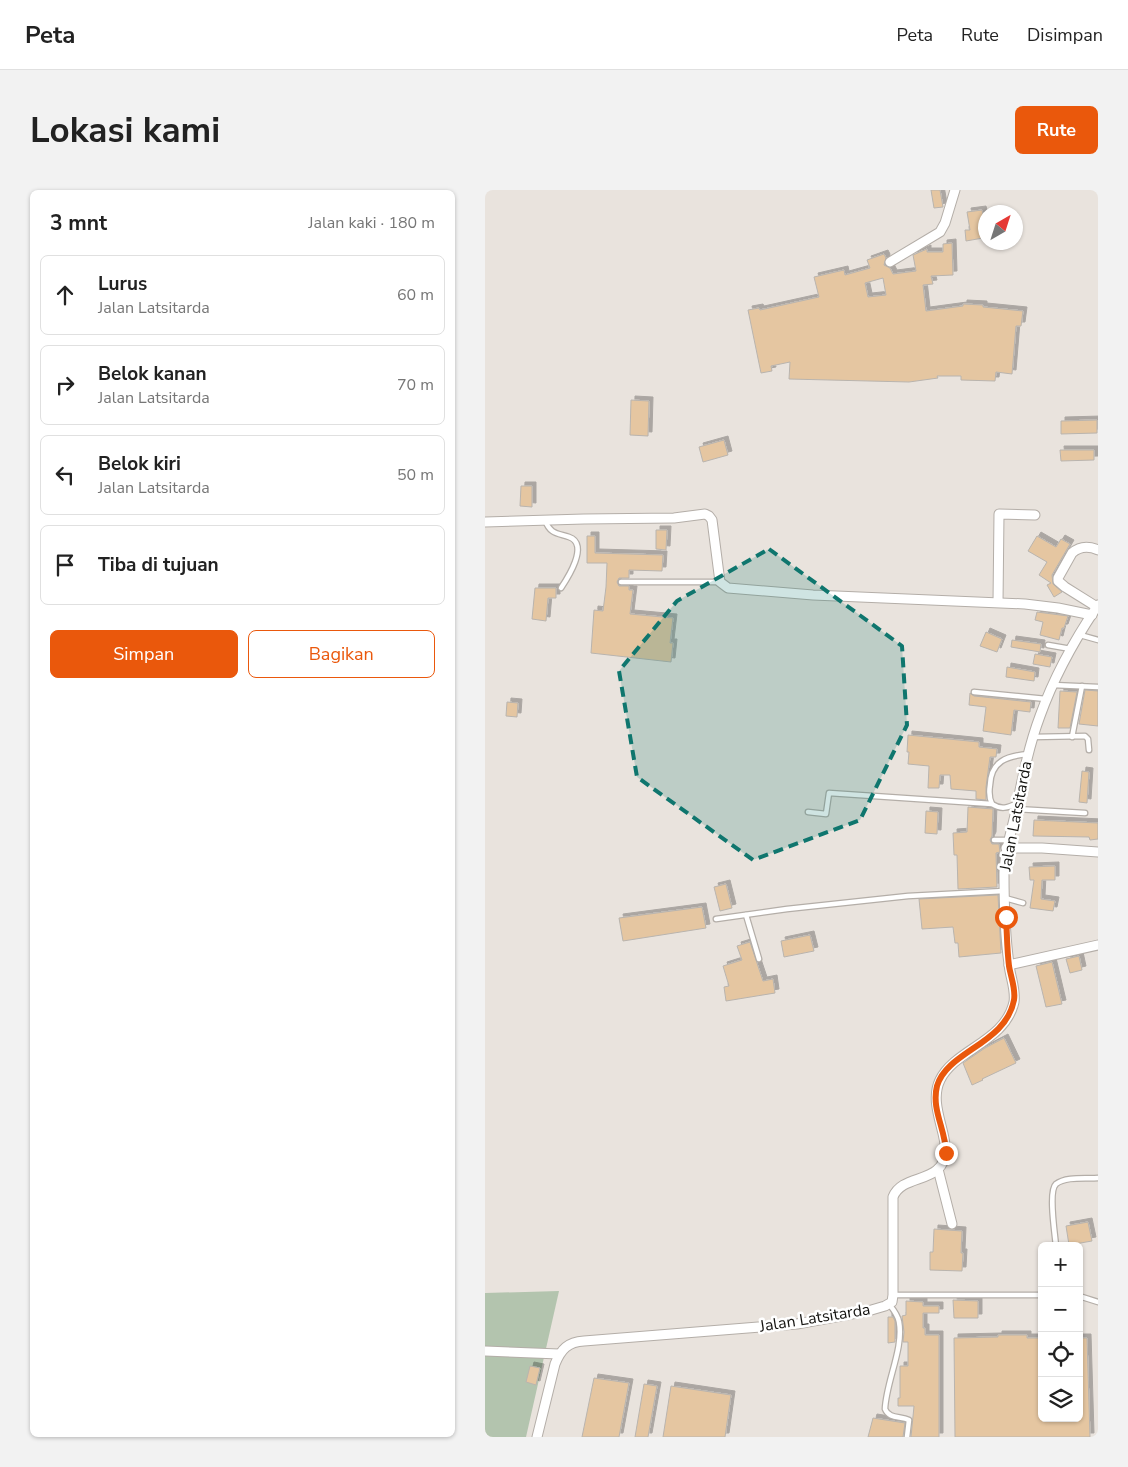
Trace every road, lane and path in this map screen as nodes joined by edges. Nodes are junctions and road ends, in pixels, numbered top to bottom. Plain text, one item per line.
1 (955, 190) edge
2 (890, 262) dead end
3 (1035, 515) dead end
4 (545, 520) junction
5 (485, 522) edge
6 (1098, 550) edge
7 (621, 582) dead end
8 (720, 582) junction
9 (561, 588) dead end
10 (998, 602) junction
11 (1095, 609) edge
12 (1080, 636) junction
13 (1098, 640) edge
14 (1048, 645) dead end
15 (1072, 649) junction
16 (1053, 685) junction
17 (1082, 686) junction
18 (1098, 687) edge
19 (974, 692) dead end
20 (1046, 699) junction
21 (1033, 737) junction
22 (1072, 737) junction
23 (1089, 750) dead end
24 (1028, 754) junction
25 (991, 804) junction
26 (1017, 806) junction
27 (807, 812) dead end
28 (1085, 813) dead end
29 (994, 840) dead end
30 (1008, 844) junction
31 (1098, 852) edge
32 (1005, 894) junction
33 (1023, 904) dead end
34 (746, 915) junction
35 (716, 919) dead end
36 (1098, 945) edge
37 (759, 959) dead end
38 (1009, 965) junction
39 (938, 1170) junction
40 (1098, 1178) edge
41 (952, 1224) dead end
42 (1056, 1242) edge
43 (1038, 1295) edge
44 (1083, 1297) edge
45 (891, 1300) junction
46 (1098, 1302) edge
47 (485, 1351) edge
48 (559, 1354) junction
49 (537, 1437) edge
50 (907, 1437) edge

1 - 2 street
3 - 10 street
4 - 5 street
4 - 8 street
4 - 9 lane
6 - 11 street
7 - 8 lane
8 - 10 street
10 - 11 street
11 - 12 street, Jalan Latsitarda
12 - 13 lane
12 - 15 street, Jalan Latsitarda
14 - 15 lane
15 - 16 street, Jalan Latsitarda
16 - 17 lane
16 - 20 street, Jalan Latsitarda
17 - 18 lane
17 - 22 lane
19 - 20 lane
20 - 21 street, Jalan Latsitarda
21 - 22 lane
21 - 24 street, Jalan Latsitarda
22 - 23 lane
24 - 25 lane
24 - 26 street, Jalan Latsitarda
25 - 26 lane
25 - 27 lane
26 - 28 lane
26 - 30 street, Jalan Latsitarda
29 - 30 lane
30 - 31 street
30 - 32 street, Jalan Latsitarda
32 - 33 lane
32 - 34 lane
32 - 38 street, Jalan Latsitarda
34 - 35 lane
34 - 37 lane
36 - 38 street
38 - 39 street, Jalan Latsitarda
39 - 41 street
39 - 45 street
40 - 42 lane
43 - 45 lane
44 - 46 lane
45 - 48 street, Jalan Latsitarda
45 - 50 lane
47 - 48 street
48 - 49 street

